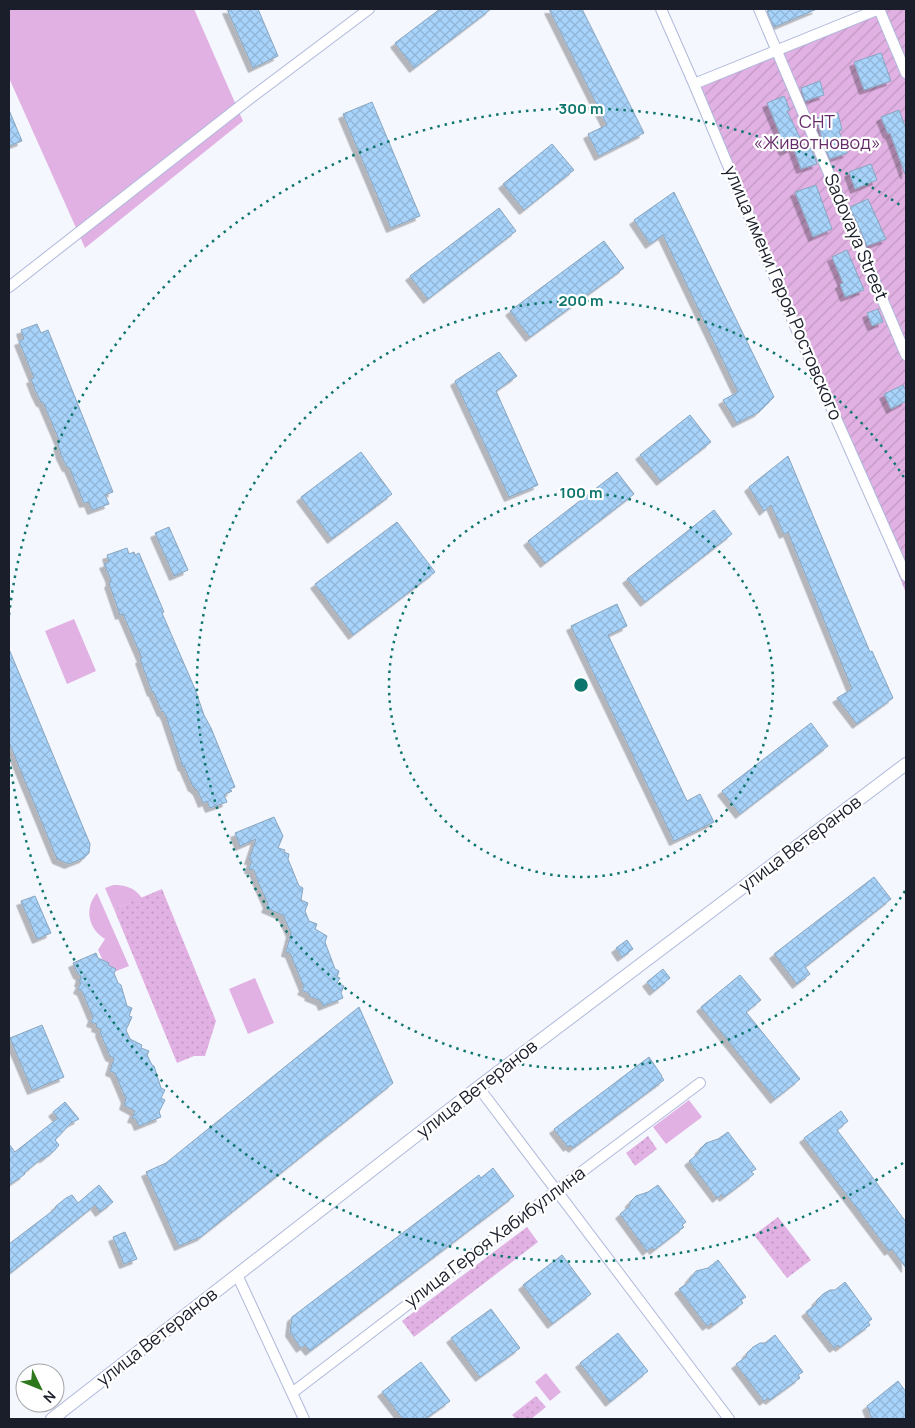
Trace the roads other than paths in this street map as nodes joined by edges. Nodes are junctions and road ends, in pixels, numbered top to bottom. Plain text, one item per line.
1 (369, 9) edge
2 (661, 9) edge
3 (759, 9) edge
4 (880, 9) edge
5 (778, 51) junction
6 (906, 73) edge
7 (694, 84) junction
8 (9, 287) edge
9 (906, 355) edge
10 (906, 576) edge
11 (906, 764) edge
12 (906, 769) edge
13 (700, 1083) dead end
14 (482, 1092) junction
15 (556, 1190) junction
16 (239, 1279) junction
17 (292, 1393) junction
18 (52, 1419) edge
19 (61, 1419) edge
20 (304, 1419) edge
21 (729, 1419) edge

1 - 8 street
2 - 7 street, улица имени Героя Ростовского
3 - 5 street, Sadovaya Street
4 - 5 street
4 - 6 street
5 - 7 street
5 - 9 street, Sadovaya Street
7 - 10 street, улица имени Героя Ростовского
11 - 18 street, улица Ветеранов
12 - 14 street, улица Ветеранов
13 - 15 street, улица Героя Хабибуллина
14 - 15 street
14 - 16 street, улица Ветеранов
15 - 17 street, улица Героя Хабибуллина
15 - 21 street
16 - 17 street
16 - 19 street, улица Ветеранов
17 - 20 street

